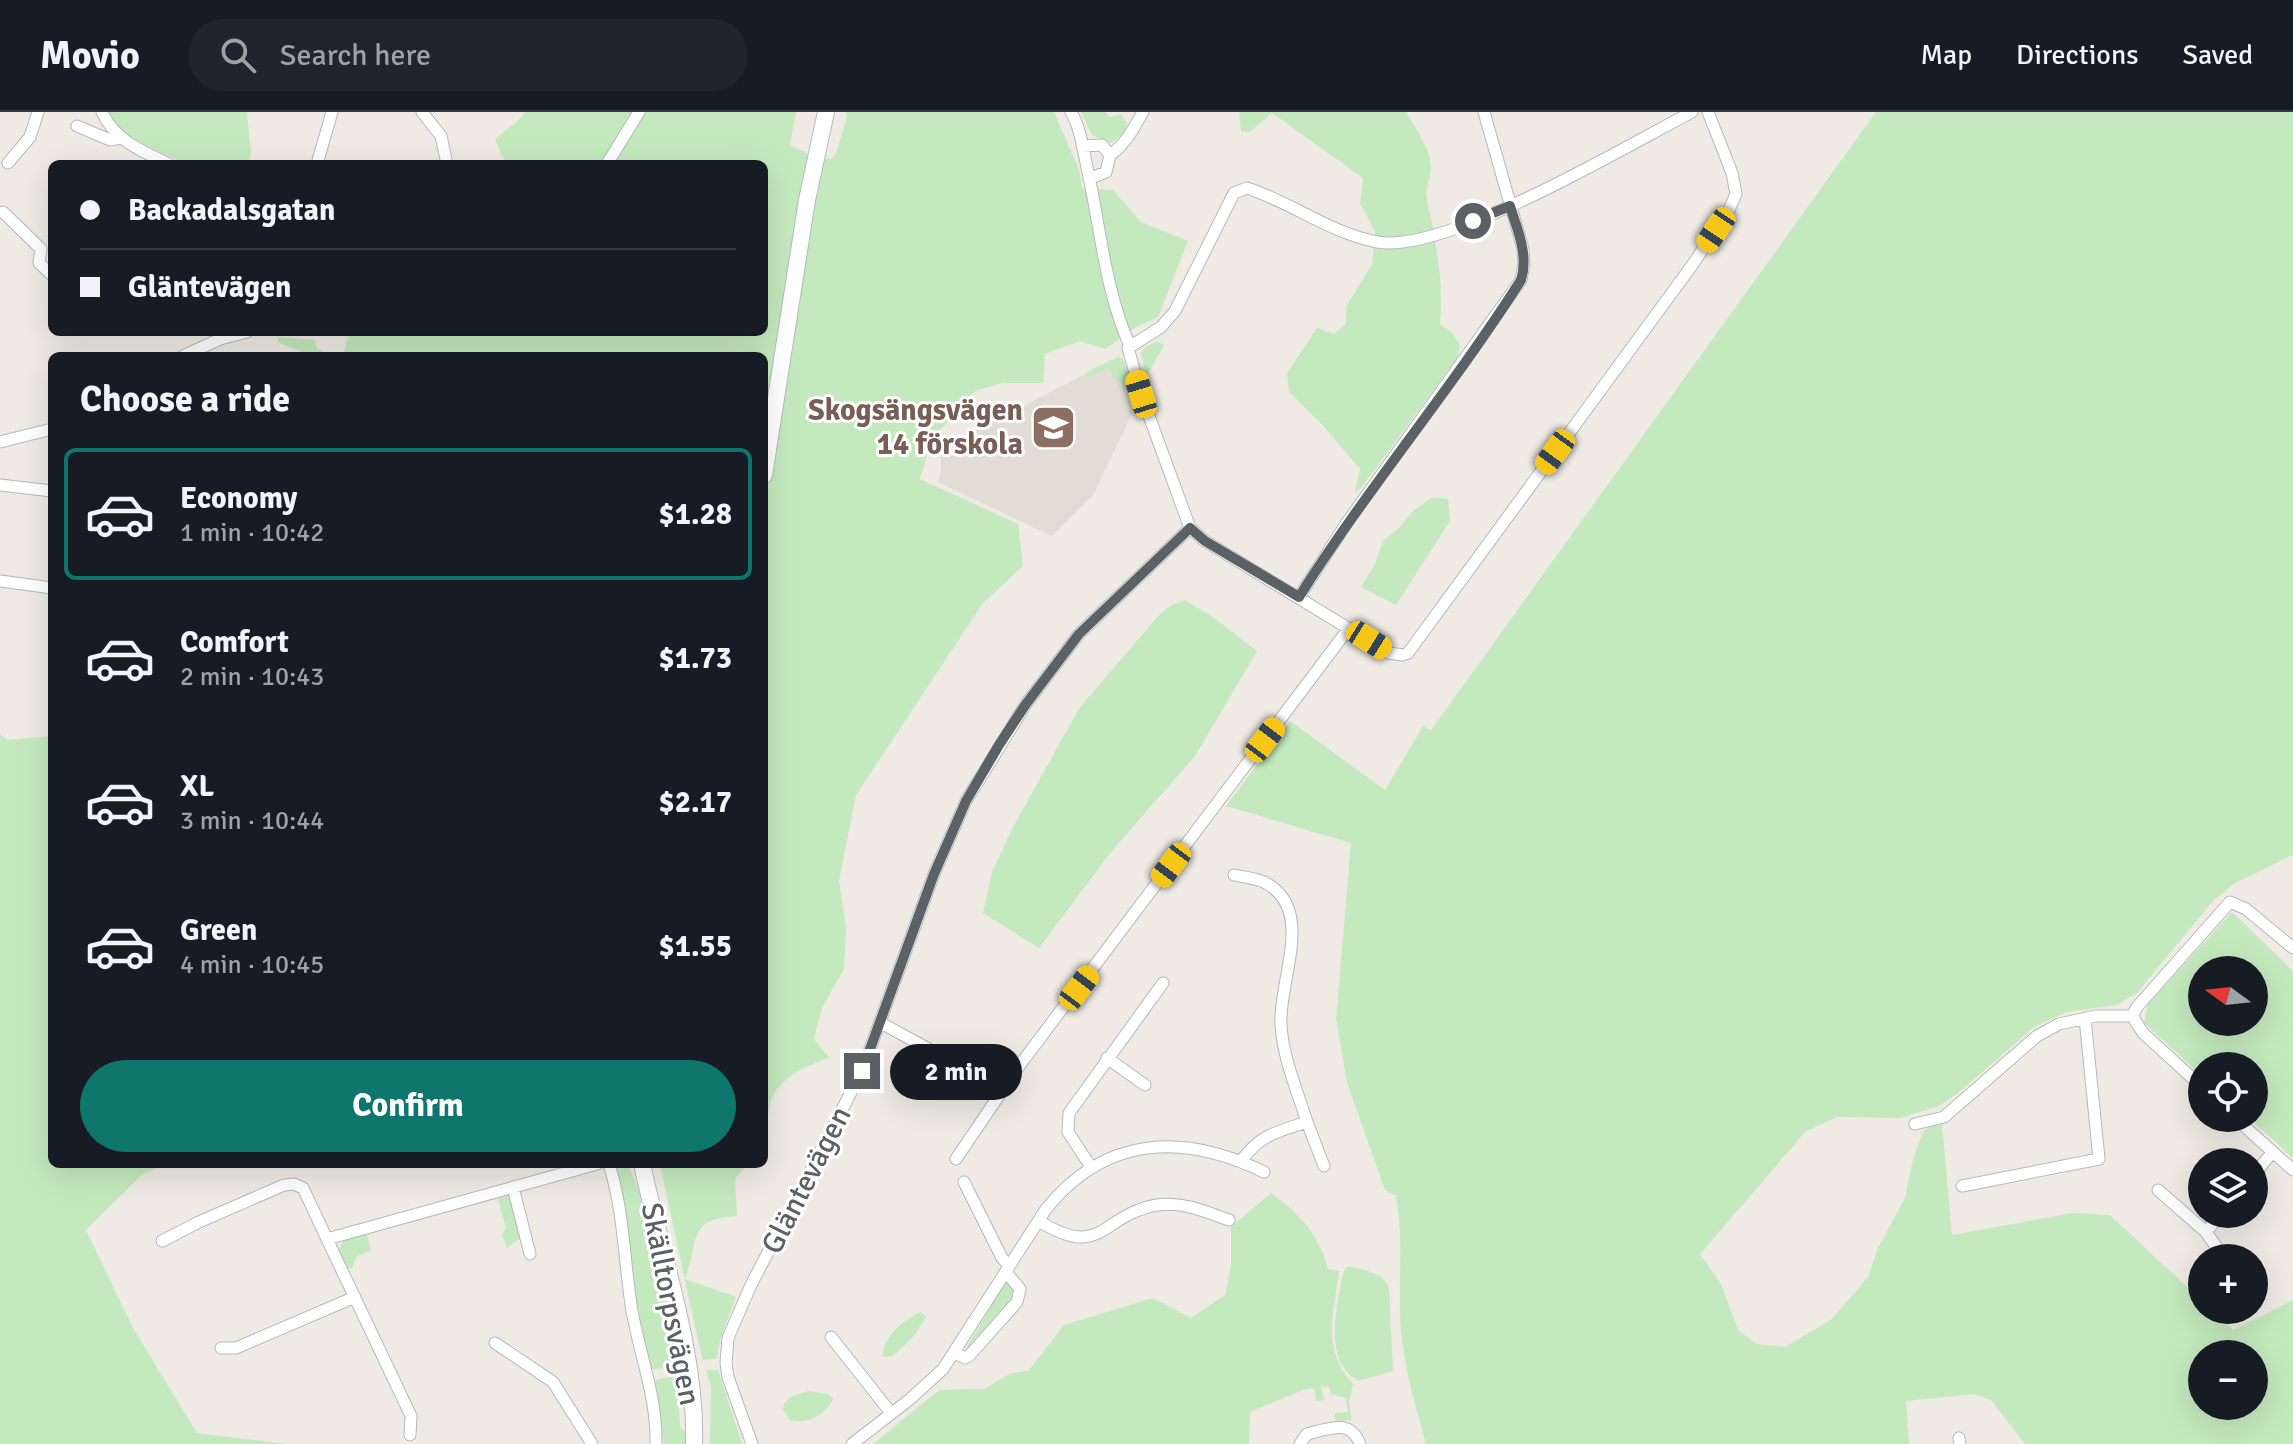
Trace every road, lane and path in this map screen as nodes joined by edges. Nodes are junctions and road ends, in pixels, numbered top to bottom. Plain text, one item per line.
1 (38, 112) edge
2 (102, 112) edge
3 (332, 112) edge
4 (422, 112) edge
5 (639, 112) edge
6 (826, 112) edge
7 (1071, 112) edge
8 (1143, 112) edge
9 (1498, 112) edge
10 (1692, 112) edge
11 (1708, 112) edge
12 (1486, 116) edge
13 (77, 126) dead end
14 (121, 138) junction
15 (1082, 146) junction
16 (1110, 155) junction
17 (160, 160) edge
18 (318, 160) edge
19 (446, 160) edge
20 (609, 160) edge
21 (8, 163) dead end
22 (1089, 179) junction
23 (1510, 206) junction
24 (3, 212) dead end
25 (48, 271) edge
26 (234, 336) edge
27 (1130, 346) junction
28 (192, 352) edge
29 (48, 430) edge
30 (0, 442) edge
31 (768, 449) edge
32 (0, 485) edge
33 (48, 491) edge
34 (1190, 528) junction
35 (0, 581) edge
36 (48, 587) edge
37 (1299, 597) junction
38 (1349, 628) junction
39 (1234, 875) dead end
40 (2293, 948) edge
41 (1163, 983) dead end
42 (2132, 1016) junction
43 (2085, 1018) junction
44 (881, 1023) junction
45 (1107, 1058) junction
46 (2188, 1074) edge
47 (1003, 1084) junction
48 (1145, 1085) dead end
49 (1307, 1122) junction
50 (1915, 1124) dead end
51 (2250, 1132) edge
52 (2272, 1153) junction
53 (2268, 1158) edge
54 (956, 1159) dead end
55 (1241, 1161) junction
56 (1324, 1166) dead end
57 (1091, 1167) junction
58 (582, 1168) edge
59 (610, 1168) edge
60 (643, 1168) edge
61 (2293, 1170) edge
62 (1264, 1172) dead end
63 (964, 1182) dead end
64 (1962, 1186) dead end
65 (513, 1187) junction
66 (2158, 1190) dead end
67 (1229, 1220) dead end
68 (1039, 1221) junction
69 (2209, 1228) edge
70 (2206, 1232) junction
71 (327, 1239) junction
72 (162, 1241) dead end
73 (2214, 1244) edge
74 (530, 1254) dead end
75 (1008, 1269) junction
76 (355, 1297) junction
77 (831, 1337) dead end
78 (495, 1343) dead end
79 (221, 1348) dead end
80 (955, 1353) junction
81 (891, 1413) junction
82 (410, 1435) dead end
83 (592, 1444) edge
84 (656, 1444) edge
85 (694, 1444) edge
86 (752, 1444) edge
87 (852, 1444) edge
88 (1300, 1444) edge
89 (1360, 1444) edge

1 - 21 street
2 - 14 street
3 - 18 street
4 - 19 street
5 - 20 street
6 - 31 street
7 - 15 street
8 - 16 street
9 - 12 street
10 - 23 street
11 - 38 street
12 - 23 street
13 - 14 street
14 - 17 street
15 - 16 street
15 - 22 street
16 - 22 street
22 - 27 street
23 - 27 street
23 - 37 street
24 - 25 street
26 - 28 street
27 - 34 street
29 - 30 street
32 - 33 street
34 - 37 street
34 - 44 street, Gläntevägen
35 - 36 street
37 - 38 street
38 - 47 street
39 - 49 street
40 - 42 street
41 - 45 street
42 - 43 street
42 - 46 street
43 - 50 street
43 - 64 street
44 - 47 street
44 - 86 street, Gläntevägen
45 - 48 street
45 - 57 street
47 - 54 street
49 - 55 street
49 - 56 street
51 - 52 street
52 - 53 street
52 - 61 street
55 - 57 street
55 - 62 street
57 - 68 street
58 - 65 street
59 - 84 street
60 - 85 street, Skälltorpsvägen
63 - 75 street
65 - 71 street
65 - 74 street
66 - 70 street
67 - 68 street
68 - 75 street
69 - 70 street
70 - 73 street
71 - 72 street
71 - 76 street
75 - 80 street
75 - 80 street
76 - 79 street
76 - 82 street
77 - 81 street
78 - 83 street
80 - 81 street
81 - 87 street
88 - 89 street

